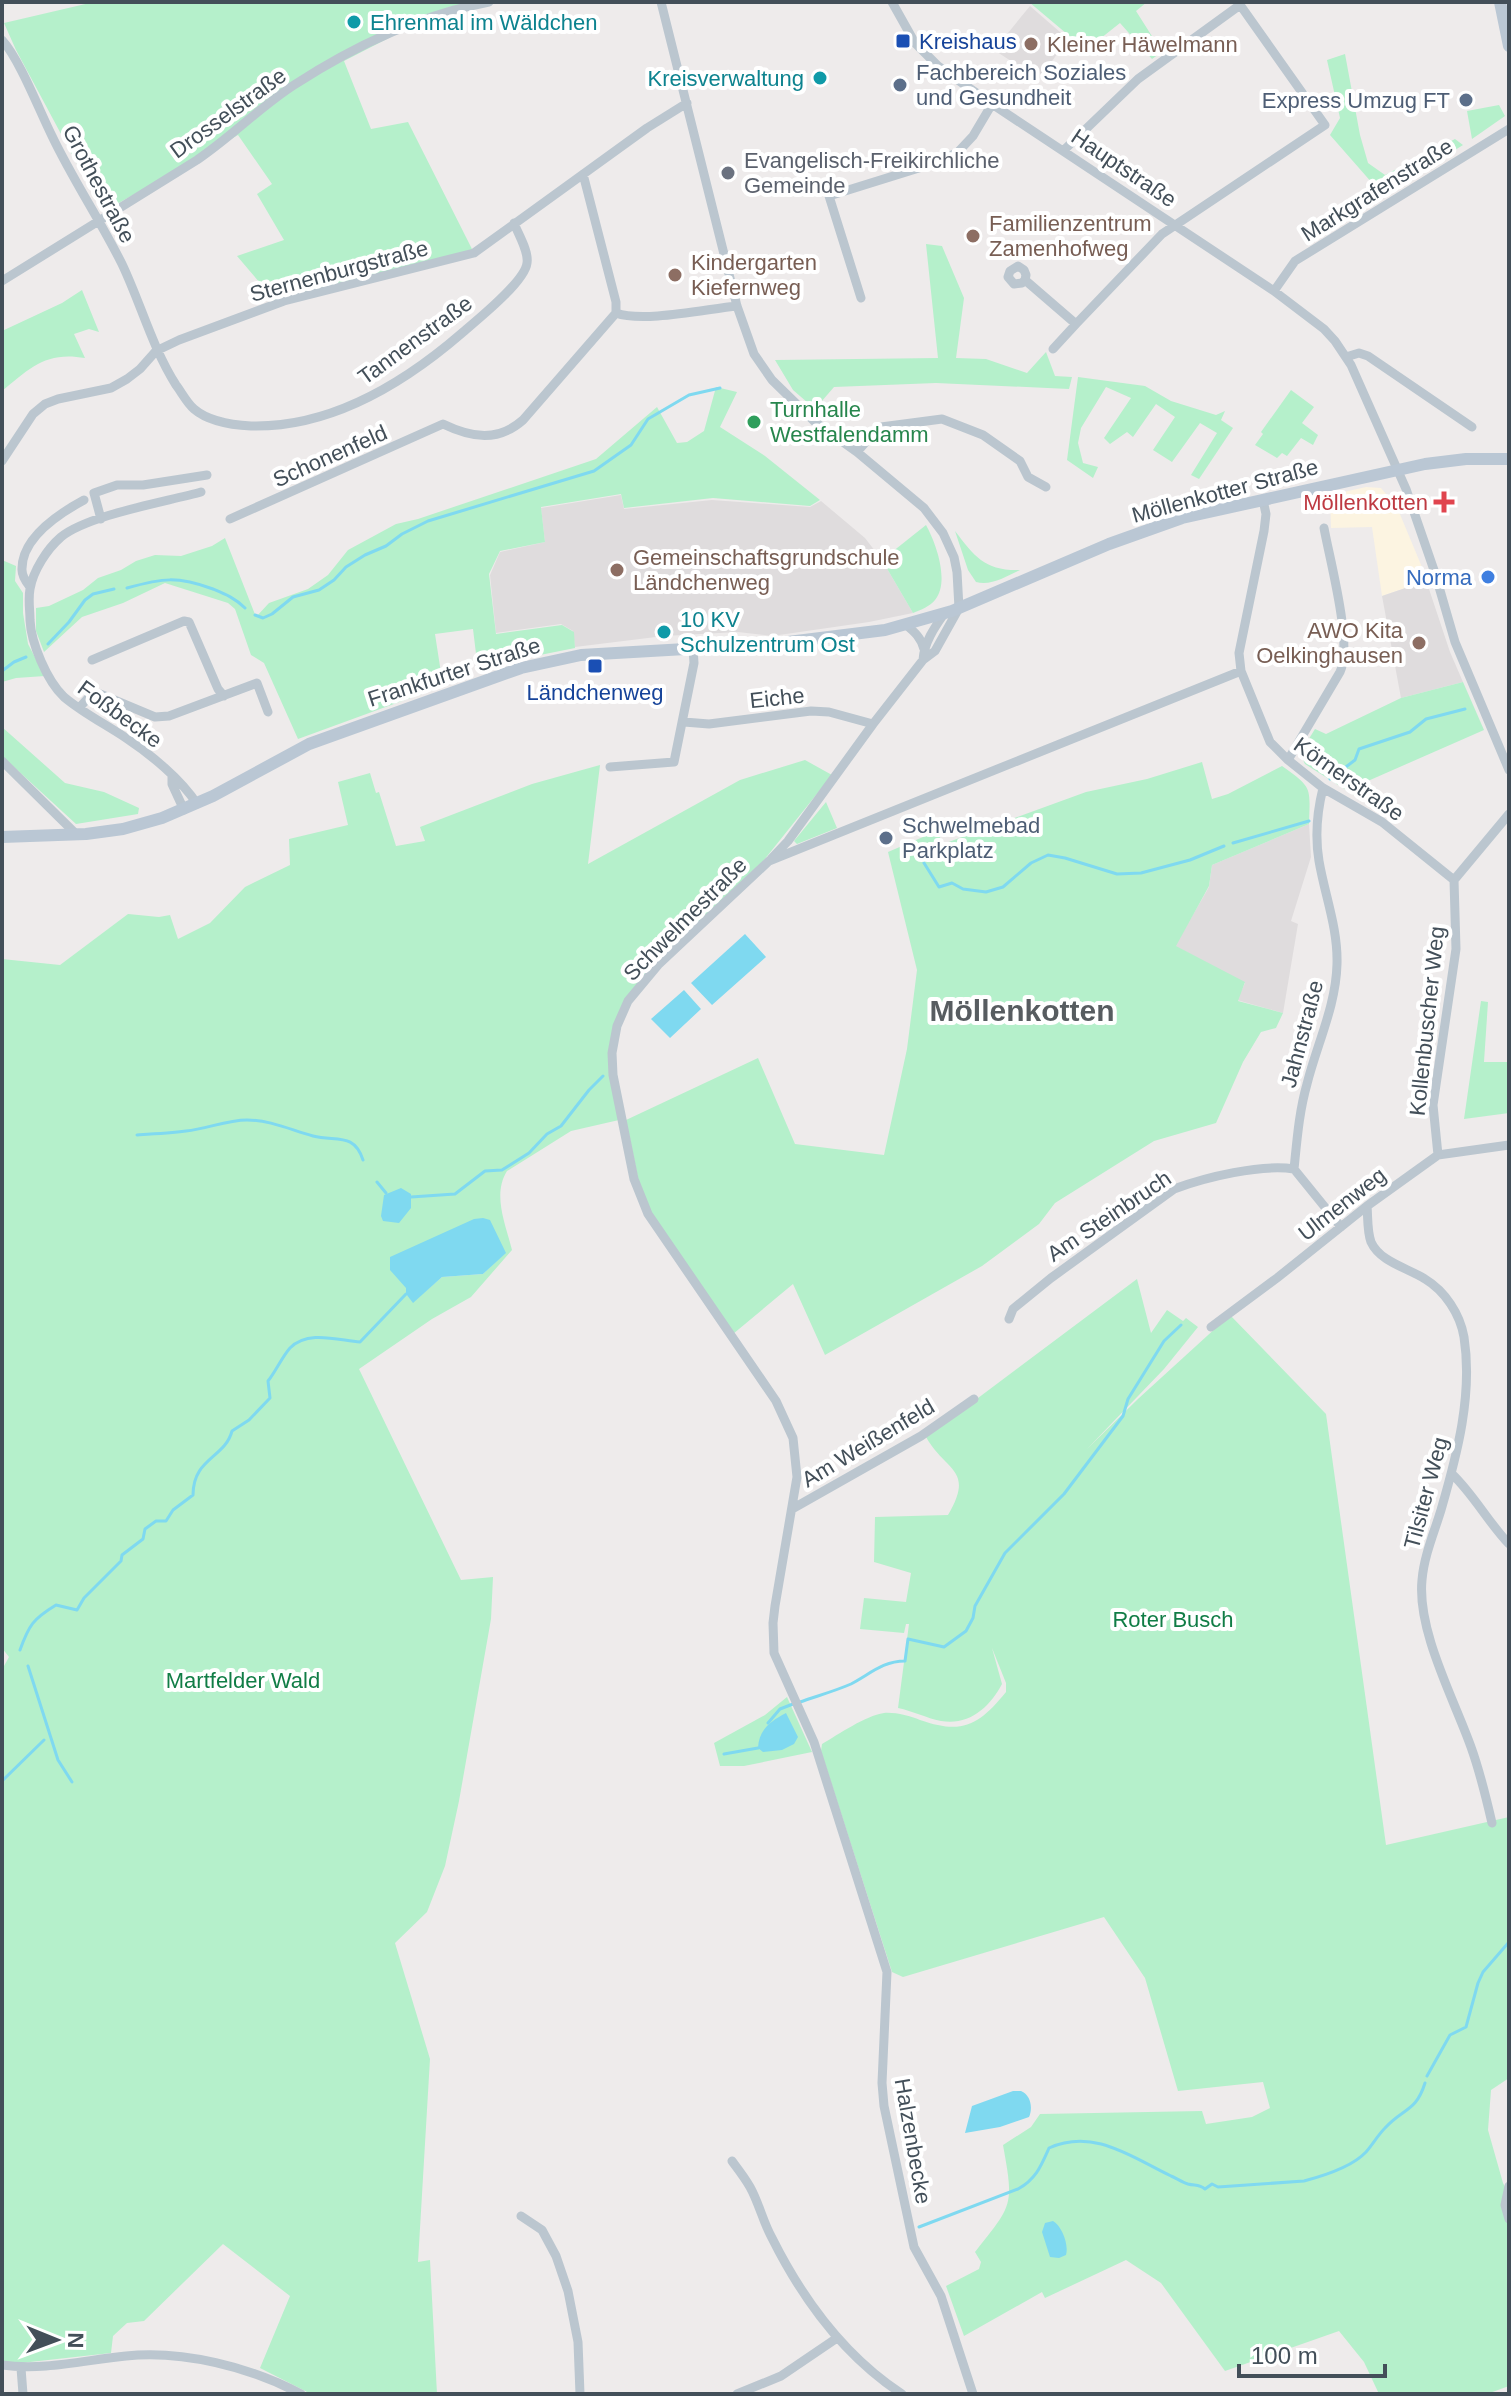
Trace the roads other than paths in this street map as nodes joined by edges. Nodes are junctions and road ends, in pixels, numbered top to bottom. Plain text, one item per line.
1 (489, 2) edge
2 (661, 2) edge
3 (892, 2) edge
4 (1500, 2) edge
5 (1239, 3) edge
6 (2, 40) edge
7 (1509, 46) edge
8 (687, 103) junction
9 (992, 104) junction
10 (1509, 129) edge
11 (1063, 151) junction
12 (583, 174) junction
13 (100, 222) junction
14 (514, 223) junction
15 (1174, 225) junction
16 (1025, 280) dead end
17 (2, 281) edge
18 (1274, 291) junction
19 (861, 298) dead end
20 (737, 306) junction
21 (616, 313) junction
22 (1076, 324) junction
23 (1053, 349) dead end
24 (156, 351) junction
25 (1346, 357) junction
26 (1472, 427) dead end
27 (857, 452) junction
28 (1504, 458) edge
29 (2, 461) edge
30 (1395, 470) junction
31 (207, 475) dead end
32 (1046, 487) dead end
33 (201, 492) dead end
34 (84, 500) dead end
35 (1263, 500) junction
36 (101, 519) junction
37 (230, 519) dead end
38 (1324, 528) dead end
39 (30, 587) junction
40 (959, 608) junction
41 (932, 622) junction
42 (906, 625) junction
43 (942, 637) junction
44 (693, 648) junction
45 (924, 655) junction
46 (92, 660) dead end
47 (1241, 671) junction
48 (224, 696) junction
49 (79, 708) junction
50 (268, 712) dead end
51 (684, 722) junction
52 (873, 724) junction
53 (1288, 760) junction
54 (2, 761) edge
55 (610, 767) dead end
56 (1509, 770) edge
57 (172, 777) junction
58 (1323, 788) junction
59 (197, 804) junction
60 (184, 810) junction
61 (1509, 814) edge
62 (77, 835) junction
63 (2, 837) edge
64 (769, 861) junction
65 (1454, 880) junction
66 (1509, 1145) edge
67 (1438, 1155) junction
68 (1294, 1169) junction
69 (1367, 1206) junction
70 (1341, 1227) junction
71 (1009, 1319) dead end
72 (1211, 1327) dead end
73 (974, 1399) dead end
74 (1452, 1474) junction
75 (792, 1509) junction
76 (1509, 1544) edge
77 (831, 1795) joint
78 (1492, 1823) dead end
79 (732, 2161) dead end
80 (1509, 2186) edge
81 (521, 2216) dead end
82 (1509, 2219) edge
83 (837, 2338) junction
84 (2, 2365) edge
85 (21, 2368) junction
86 (23, 2394) edge
87 (301, 2394) edge
88 (580, 2394) edge
89 (737, 2394) edge
90 (902, 2394) edge
91 (973, 2394) edge

1 - 13 street, Drosselstraße
2 - 8 street
3 - 9 street, Hauptstraße
4 - 7 main road
5 - 11 street
5 - 15 street
6 - 13 street, Grothestraße
8 - 12 street, Sternenburgstraße
8 - 20 street
9 - 11 street, Hauptstraße
9 - 19 street
10 - 18 street, Markgrafenstraße
11 - 15 street, Hauptstraße
12 - 14 street, Sternenburgstraße
12 - 21 street
13 - 17 street, Drosselstraße
13 - 24 street, Grothestraße
14 - 24 street, Sternenburgstraße
14 - 24 street, Tannenstraße
15 - 18 street, Hauptstraße
15 - 22 street
16 - 22 street
18 - 25 street, Hauptstraße
20 - 21 street
20 - 27 street
21 - 37 street, Schonenfeld
22 - 23 street
24 - 29 street, Sternenburgstraße
25 - 26 street
25 - 30 street, Hauptstraße
27 - 32 street
27 - 40 street
28 - 30 main road, Möllenkotter Straße
30 - 35 main road, Möllenkotter Straße
30 - 56 street, Hauptstraße
31 - 36 street
33 - 36 street, Foßbecke
34 - 39 street, Foßbecke
35 - 40 main road, Möllenkotter Straße
35 - 47 street, Körnerstraße
36 - 39 street, Foßbecke
38 - 53 street
39 - 49 street, Foßbecke
40 - 41 main road, Frankfurter Straße
40 - 43 street
41 - 42 main road, Frankfurter Straße
41 - 43 street
41 - 45 street
42 - 44 main road, Frankfurter Straße
42 - 45 street
43 - 45 street
44 - 51 street
44 - 59 main road, Frankfurter Straße
45 - 52 street
46 - 48 street
47 - 53 street, Körnerstraße
47 - 64 street, Schwelmestraße
48 - 49 street
48 - 50 street
49 - 57 street, Foßbecke
51 - 52 street, Eiche
51 - 55 street
52 - 64 street
53 - 58 street, Körnerstraße
54 - 62 street
57 - 59 street, Foßbecke
57 - 60 street, Foßbecke
58 - 65 street, Körnerstraße
58 - 68 street, Jahnstraße
59 - 60 main road, Frankfurter Straße
60 - 62 main road, Frankfurter Straße
61 - 65 street
62 - 63 main road, Frankfurter Straße
64 - 75 street, Schwelmestraße
65 - 67 street, Kollenbuscher Weg
66 - 67 street, Ulmenweg
67 - 69 street, Ulmenweg
68 - 70 street
68 - 71 street, Am Steinbruch
69 - 70 street, Ulmenweg
69 - 74 street, Tilsiter Weg
70 - 72 street, Ulmenweg
73 - 75 street, Am Weißenfeld
74 - 76 street
74 - 78 street, Tilsiter Weg
75 - 77 street, Am Weißenfeld
77 - 91 street, Halzenbecke
79 - 83 street
80 - 82 street
81 - 88 street
83 - 89 street
83 - 90 street
84 - 85 street
85 - 86 street
85 - 87 street

